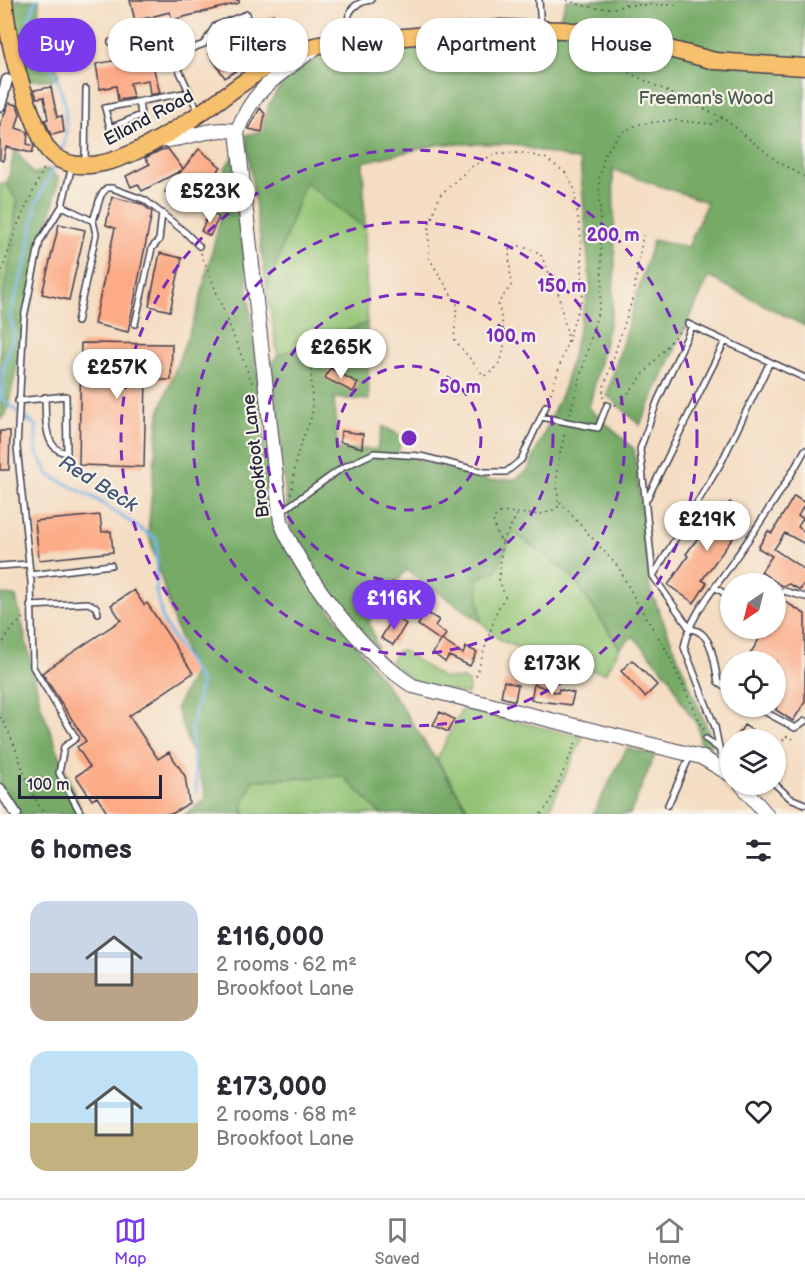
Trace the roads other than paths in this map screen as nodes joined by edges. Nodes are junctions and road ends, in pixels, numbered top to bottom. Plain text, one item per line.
1 (4, 0) edge
2 (371, 0) edge
3 (539, 0) edge
4 (247, 14) dead end
5 (347, 18) edge
6 (540, 18) edge
7 (557, 31) edge
8 (319, 45) joint
9 (195, 49) edge
10 (805, 67) edge
11 (180, 72) edge
12 (9, 78) edge
13 (86, 89) dead end
14 (189, 92) junction
15 (139, 102) junction
16 (0, 106) edge
17 (200, 114) junction
18 (237, 132) junction
19 (155, 140) junction
20 (65, 161) junction
21 (62, 206) junction
22 (162, 213) junction
23 (93, 221) junction
24 (199, 246) road end
25 (77, 321) dead end
26 (135, 324) dead end
27 (725, 341) junction
28 (770, 362) junction
29 (805, 378) edge
30 (45, 397) junction
31 (18, 403) junction
32 (607, 405) road end
33 (546, 406) road end
34 (541, 417) junction
35 (805, 450) edge
36 (646, 501) junction
37 (284, 509) junction
38 (29, 564) junction
39 (111, 565) dead end
40 (0, 566) edge
41 (30, 575) junction
42 (653, 576) junction
43 (716, 588) junction
44 (720, 591) edge
45 (786, 592) edge
46 (805, 597) edge
47 (30, 606) junction
48 (98, 614) dead end
49 (690, 629) junction
50 (720, 683) edge
51 (774, 717) edge
52 (805, 721) edge
53 (708, 741) road end
54 (720, 746) edge
55 (720, 751) edge
56 (690, 754) junction
57 (720, 763) edge
58 (0, 789) edge
59 (786, 794) edge
60 (749, 795) edge
61 (805, 804) edge
62 (669, 805) dead end
63 (761, 812) edge
64 (16, 814) edge
65 (81, 814) edge

1 - 12 main road
2 - 5 lane
3 - 6 lane
4 - 9 lane
7 - 10 main road, Elland Road
8 - 17 main road, Elland Road
8 - 18 street, Brookfoot Lane
11 - 14 lane
12 - 16 street
12 - 20 main road
13 - 20 lane
14 - 15 lane
14 - 17 lane
15 - 15 lane
17 - 19 main road, Elland Road
18 - 19 street
18 - 37 street, Brookfoot Lane
19 - 20 main road, Elland Road
20 - 21 lane
21 - 23 lane
21 - 31 lane
22 - 23 lane
22 - 24 lane
22 - 26 lane
23 - 25 lane
27 - 28 lane
27 - 36 lane
27 - 36 lane
28 - 29 lane
28 - 42 lane
30 - 30 lane
30 - 31 lane
31 - 38 lane
32 - 34 lane
33 - 34 lane
34 - 37 lane
35 - 43 lane
36 - 42 lane
37 - 56 street, Brookfoot Lane
38 - 40 lane
38 - 41 lane
39 - 41 lane
41 - 47 lane
42 - 49 lane
43 - 44 lane
43 - 49 lane
45 - 46 lane
47 - 48 lane
47 - 65 lane
49 - 50 lane
49 - 54 lane
51 - 52 lane
53 - 55 lane
56 - 57 street, Brookfoot Lane
56 - 62 lane
58 - 64 street
59 - 61 lane
60 - 63 street

